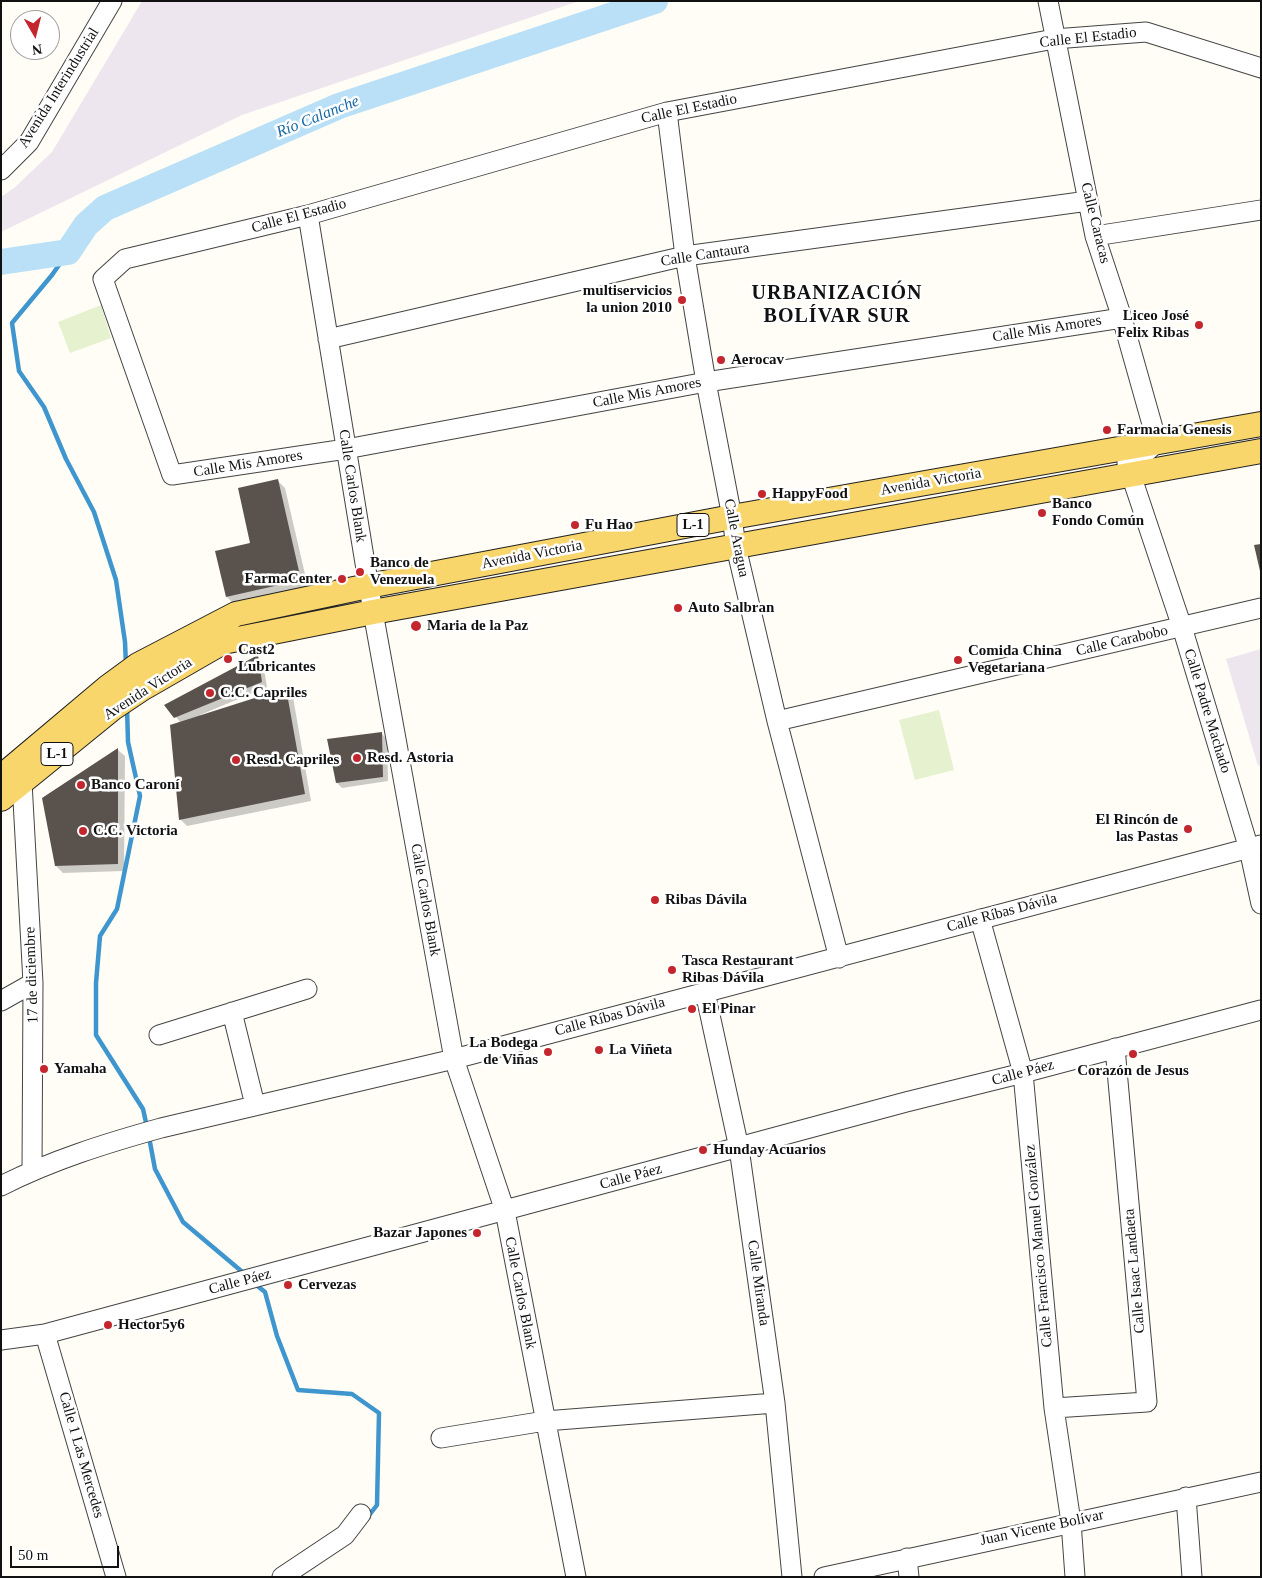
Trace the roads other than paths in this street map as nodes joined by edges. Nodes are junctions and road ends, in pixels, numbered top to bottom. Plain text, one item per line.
1 (112, 1) edge
2 (1048, 1) edge
3 (1054, 39) junction
4 (1261, 68) edge
5 (667, 112) junction
6 (1, 170) edge
7 (1088, 201) junction
8 (1261, 210) edge
9 (308, 215) junction
10 (1095, 236) junction
11 (685, 256) junction
12 (1122, 318) junction
13 (328, 339) junction
14 (706, 382) junction
15 (1261, 424) edge
16 (1157, 442) junction
17 (346, 449) junction
18 (1261, 451) edge
19 (1127, 462) junction
20 (172, 475) joint
21 (732, 518) junction
22 (736, 547) junction
23 (368, 586) junction
24 (1261, 608) edge
25 (373, 612) junction
26 (1182, 627) junction
27 (111, 698) junction
28 (777, 721) junction
29 (12, 779) edge
30 (1, 799) edge
31 (1255, 847) edge
32 (1261, 904) edge
33 (980, 919) junction
34 (839, 958) junction
35 (33, 983) junction
36 (308, 989) dead end
37 (705, 992) junction
38 (1, 1001) edge
39 (1261, 1010) edge
40 (232, 1012) junction
41 (158, 1035) dead end
42 (1115, 1048) junction
43 (454, 1059) junction
44 (1023, 1073) junction
45 (255, 1105) junction
46 (739, 1148) junction
47 (32, 1170) junction
48 (1, 1186) edge
49 (504, 1210) junction
50 (45, 1334) junction
51 (1, 1340) edge
52 (775, 1403) junction
53 (1054, 1408) junction
54 (545, 1421) junction
55 (441, 1438) dead end
56 (1261, 1482) edge
57 (1186, 1498) junction
58 (361, 1514) dead end
59 (1071, 1522) junction
60 (907, 1558) junction
61 (116, 1577) edge
62 (282, 1577) edge
63 (576, 1577) edge
64 (792, 1577) edge
65 (824, 1577) edge
66 (910, 1577) edge
67 (1074, 1577) edge
68 (1192, 1577) edge

1 - 6 street, Avenida Interindustrial
2 - 3 street, Calle Caracas
3 - 4 street, Calle El Estadio
3 - 5 street, Calle El Estadio
3 - 7 street, Calle Caracas
5 - 9 street, Calle El Estadio
5 - 11 street, Calle Aragua
7 - 10 street, Calle Caracas
7 - 11 street, Calle Cantaura
8 - 10 street
9 - 13 street, Calle Carlos Blank
9 - 20 street, Calle El Estadio
10 - 12 street, Calle Caracas
11 - 13 street, Calle Cantaura
11 - 14 street, Calle Aragua
12 - 14 street, Calle Mis Amores
12 - 16 street, Calle Caracas
13 - 17 street, Calle Carlos Blank
14 - 17 street, Calle Mis Amores
14 - 21 street, Calle Aragua
15 - 16 main road, Avenida Victoria / L-1
16 - 19 main road, Avenida Victoria / L-1
17 - 20 street, Calle Mis Amores
17 - 23 street, Calle Carlos Blank
18 - 19 main road, Avenida Victoria / L-1
19 - 21 main road, Avenida Victoria / L-1
19 - 22 main road, Avenida Victoria / L-1
19 - 26 street, Calle Padre Machado
21 - 22 street, Calle Aragua
21 - 23 main road, Avenida Victoria / L-1
22 - 25 main road, Avenida Victoria / L-1
22 - 28 street, Calle Aragua
23 - 25 street, Calle Carlos Blank
23 - 27 main road, Avenida Victoria / L-1
24 - 26 street, Calle Carabobo
25 - 27 main road, Avenida Victoria / L-1
25 - 43 street, Calle Carlos Blank
26 - 28 street, Calle Carabobo
26 - 31 street, Calle Padre Machado
27 - 29 main road, Avenida Victoria / L-1
28 - 34 street, Calle Aragua
29 - 30 main road, Avenida Victoria / L-1
29 - 35 street, 17 de diciembre
31 - 32 street, Calle Padre Machado
31 - 33 street, Calle Ríbas Dávila
33 - 34 street, Calle Ríbas Dávila
33 - 44 street, Calle Francisco Manuel González
34 - 37 street, Calle Ríbas Dávila
35 - 38 street
35 - 47 street, 17 de diciembre
36 - 40 street
37 - 43 street, Calle Ríbas Dávila
37 - 46 street, Calle Miranda
39 - 42 street, Calle Páez
40 - 41 street
40 - 45 street
42 - 44 street, Calle Páez
42 - 53 street, Calle Isaac Landaeta
43 - 45 street, Calle Ríbas Dávila
43 - 49 street, Calle Carlos Blank
44 - 46 street, Calle Páez
44 - 53 street, Calle Francisco Manuel González
45 - 47 street, Calle Ríbas Dávila
46 - 49 street, Calle Páez
46 - 52 street, Calle Miranda
47 - 48 street, Calle Ríbas Dávila
49 - 50 street, Calle Páez
49 - 54 street, Calle Carlos Blank
50 - 51 street, Calle Páez
50 - 61 street, Calle 1 Las Mercedes
52 - 54 street
52 - 64 street, Calle Miranda
53 - 59 street, Calle Francisco Manuel González
54 - 55 street
54 - 63 street, Calle Carlos Blank
56 - 57 street, Juan Vicente Bolívar
57 - 59 street, Juan Vicente Bolívar
57 - 68 street
58 - 62 street
59 - 60 street, Juan Vicente Bolívar
59 - 67 street, Calle Francisco Manuel González
60 - 65 street, Juan Vicente Bolívar
60 - 66 street

